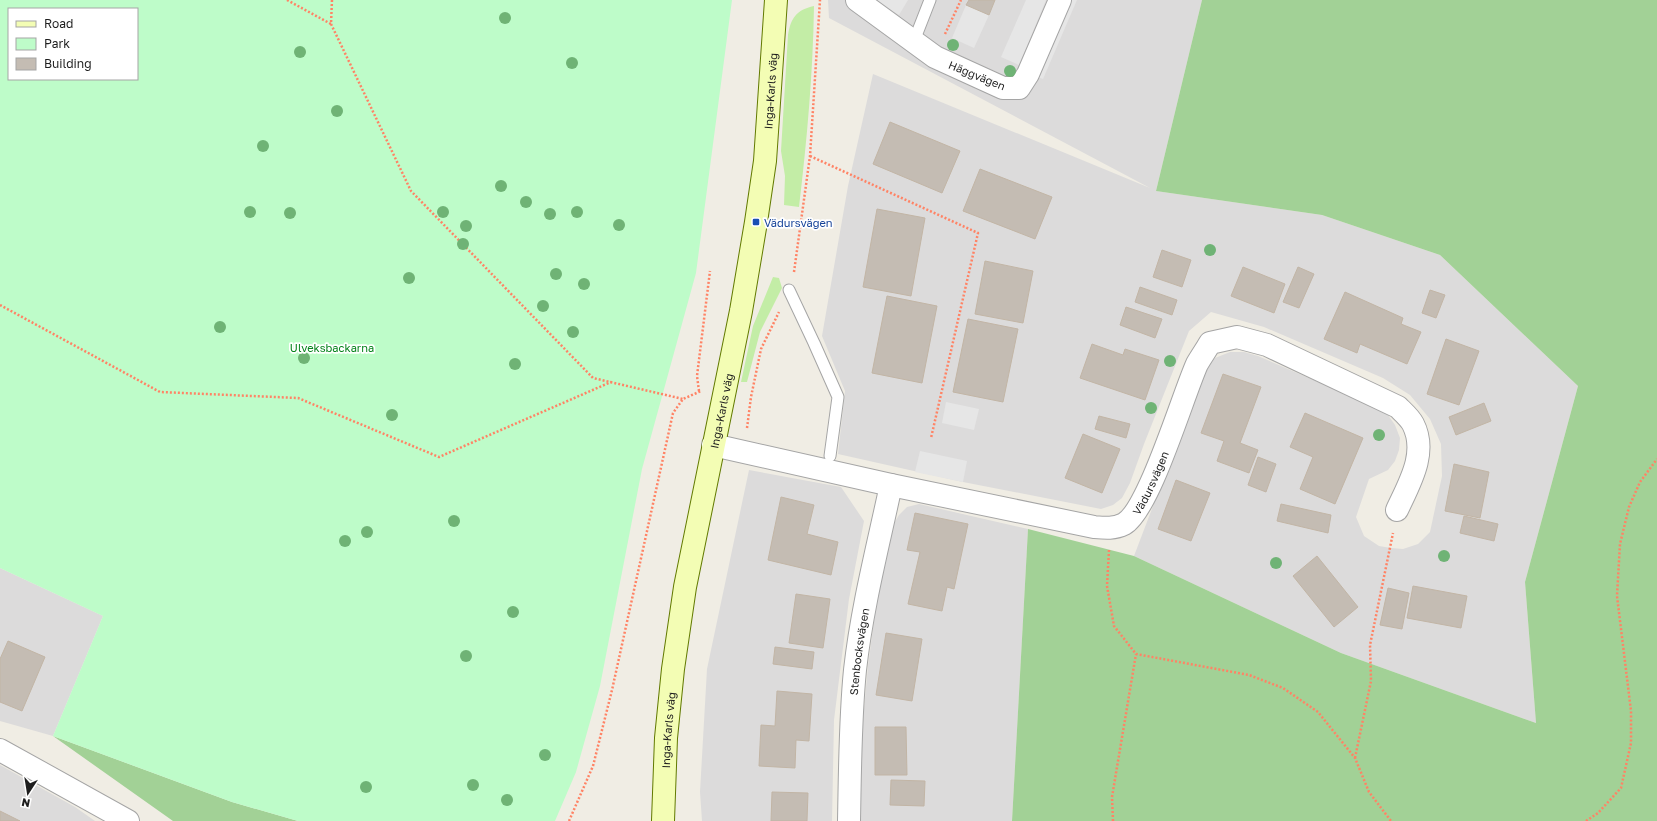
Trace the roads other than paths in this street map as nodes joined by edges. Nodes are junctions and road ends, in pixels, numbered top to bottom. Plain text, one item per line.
1 (776, 0) edge
2 (857, 0) edge
3 (930, 0) edge
4 (1060, 0) edge
5 (914, 41) junction
6 (789, 290) road end
7 (713, 445) junction
8 (830, 456) dead end
9 (891, 485) junction
10 (1397, 510) dead end
11 (0, 750) edge
12 (128, 821) edge
13 (663, 821) edge
14 (849, 821) edge

1 - 7 street, Inga-Karls väg
2 - 5 street, Häggvägen
3 - 5 lane
4 - 5 street, Häggvägen
6 - 8 lane
7 - 9 street
7 - 13 street, Inga-Karls väg
9 - 10 street, Vädursvägen
9 - 14 street, Stenbocksvägen
11 - 12 street

